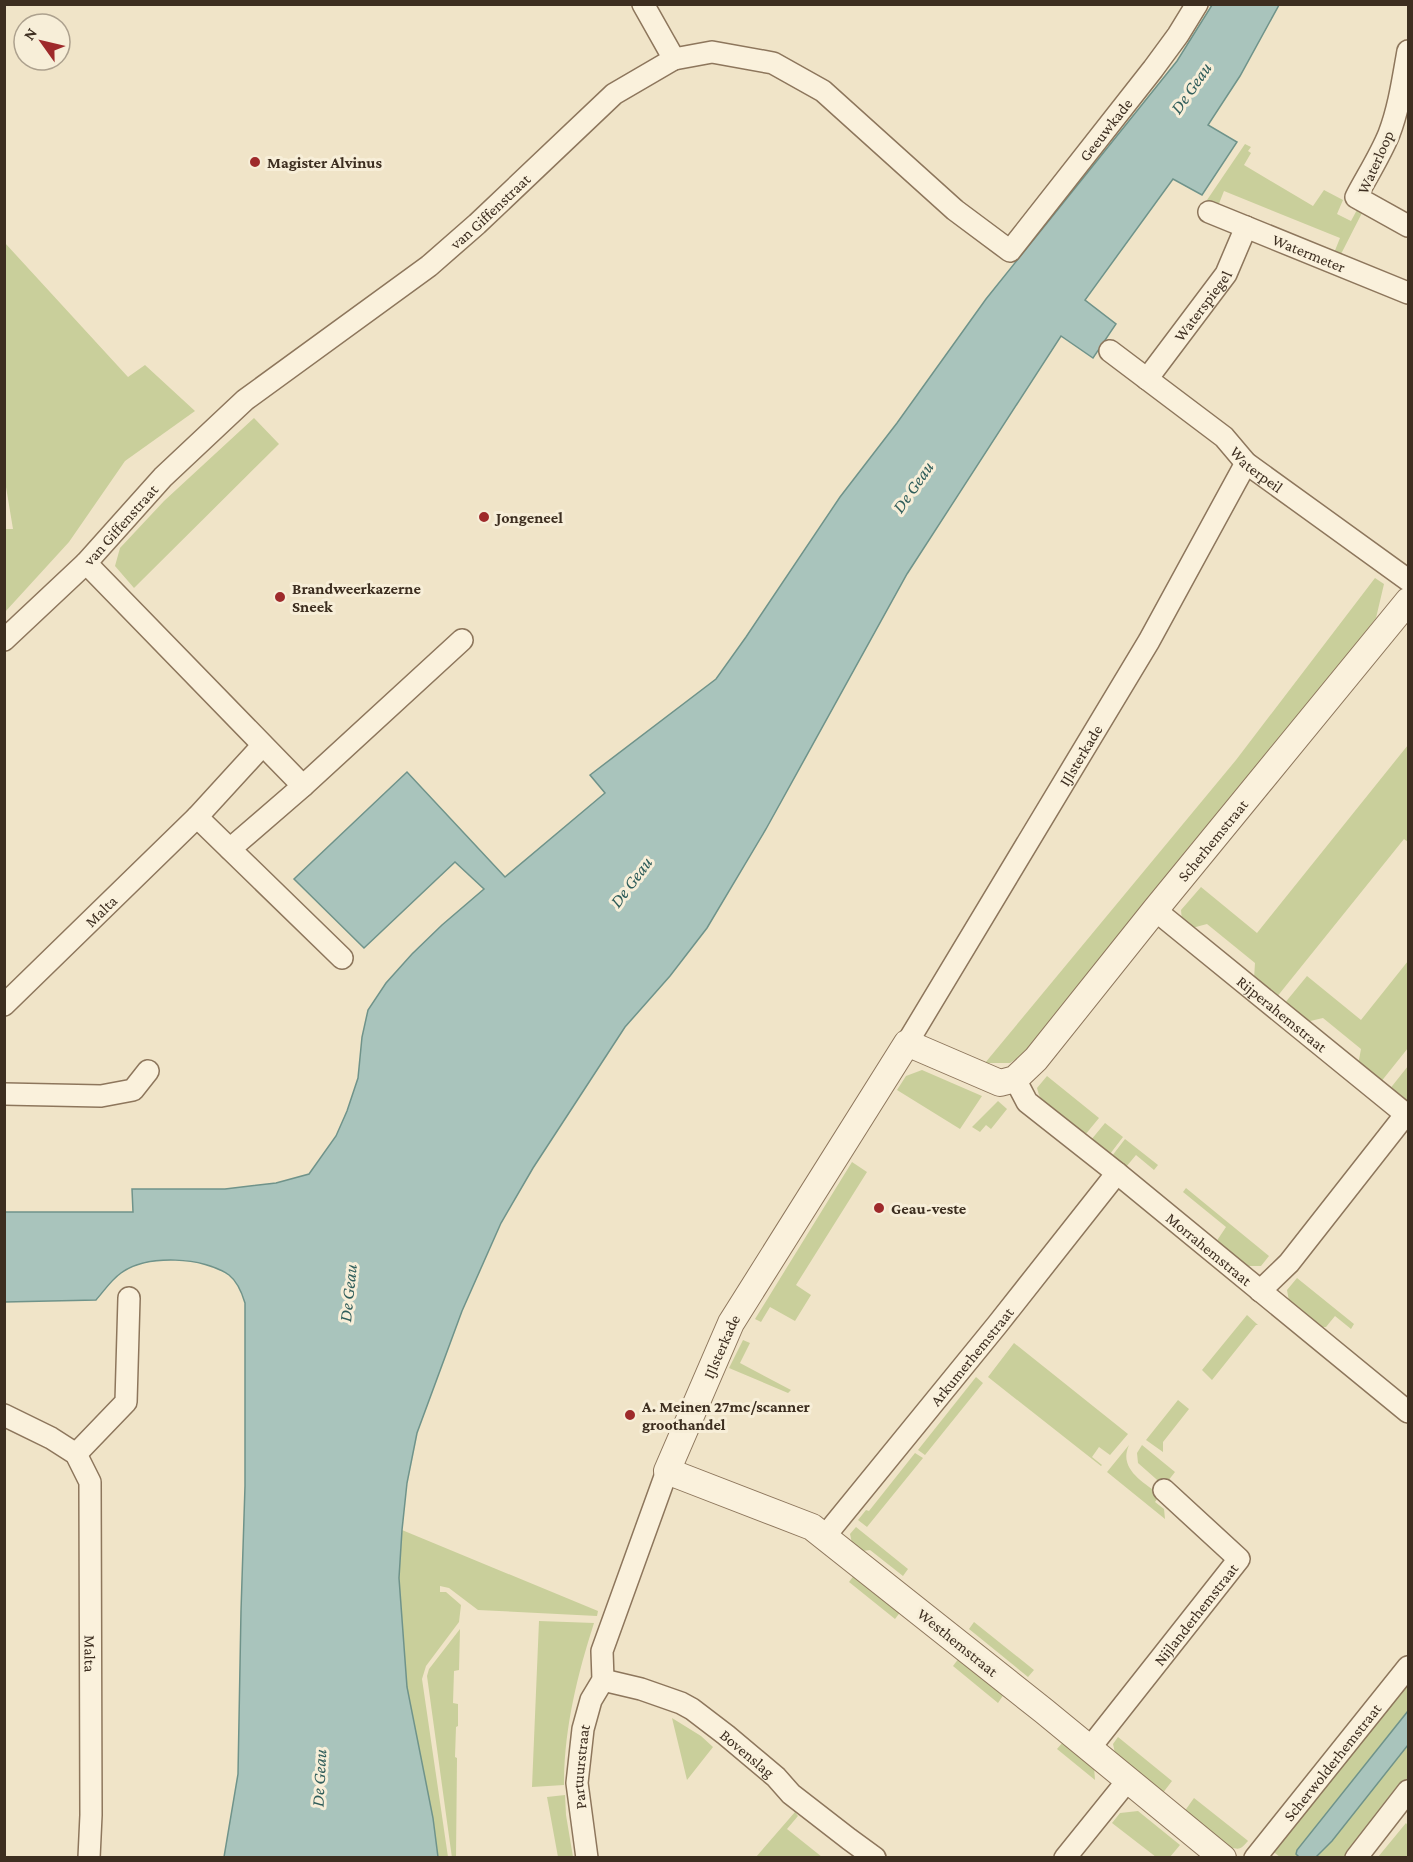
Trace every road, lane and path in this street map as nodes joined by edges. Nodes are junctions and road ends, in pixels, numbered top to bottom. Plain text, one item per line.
1 (643, 4) edge
2 (1197, 4) edge
3 (1408, 51) edge
4 (674, 59) junction
5 (1209, 212) dead end
6 (1408, 226) edge
7 (1246, 227) junction
8 (1010, 251) joint
9 (1408, 293) edge
10 (1110, 351) dead end
11 (1147, 379) junction
12 (1245, 463) junction
13 (86, 563) junction
14 (1408, 580) edge
15 (1408, 600) edge
16 (6, 639) edge
17 (462, 640) dead end
18 (262, 746) junction
19 (303, 786) junction
20 (197, 817) junction
21 (230, 849) junction
22 (1155, 910) junction
23 (342, 958) dead end
24 (4, 1005) edge
25 (907, 1043) junction
26 (148, 1071) dead end
27 (1015, 1079) junction
28 (4, 1094) edge
29 (1407, 1115) edge
30 (1117, 1173) junction
31 (1260, 1291) junction
32 (129, 1298) dead end
33 (1408, 1412) edge
34 (4, 1415) edge
35 (76, 1454) junction
36 (666, 1471) junction
37 (1164, 1490) dead end
38 (825, 1536) junction
39 (1408, 1667) edge
40 (603, 1680) junction
41 (1089, 1749) junction
42 (1128, 1780) junction
43 (1408, 1791) edge
44 (88, 1857) edge
45 (587, 1857) edge
46 (875, 1857) edge
47 (1065, 1857) edge
48 (1223, 1857) edge
49 (1255, 1857) edge
50 (1356, 1857) edge

1 - 4 street
2 - 8 street, Geeuwkade
3 - 6 street, Waterloop
4 - 8 street, van Giffenstraat
4 - 13 street, van Giffenstraat
5 - 7 street, Watermeter
7 - 9 street, Watermeter
7 - 11 street, Waterspiegel
10 - 11 street, Waterpeil
11 - 12 street, Waterpeil
12 - 14 street, Waterpeil
12 - 25 street, IJlsterkade
13 - 16 street, van Giffenstraat
13 - 18 street
15 - 22 street, Scherhemstraat
17 - 19 street
18 - 19 street
18 - 20 street, Malta
19 - 21 street
20 - 21 street
20 - 24 street, Malta
21 - 23 street
22 - 27 street, Scherhemstraat
22 - 29 street, Rijperahemstraat
25 - 27 street
25 - 36 street, IJlsterkade
26 - 28 street
27 - 30 street, Morrahemstraat
29 - 31 street
30 - 31 street, Morrahemstraat
30 - 38 street, Arkumerhemstraat
31 - 33 street, Morrahemstraat
32 - 35 street
34 - 35 street
35 - 44 street, Malta
36 - 38 street, Westhemstraat
36 - 40 street, IJlsterkade
37 - 41 street, Nijlanderhemstraat
38 - 41 street, Westhemstraat
39 - 49 street, Scherwolderhemstraat
40 - 45 street, Partuurstraat
40 - 46 street, Bovenslag
41 - 42 street, Westhemstraat
42 - 47 street
42 - 48 street, Westhemstraat
43 - 50 street

